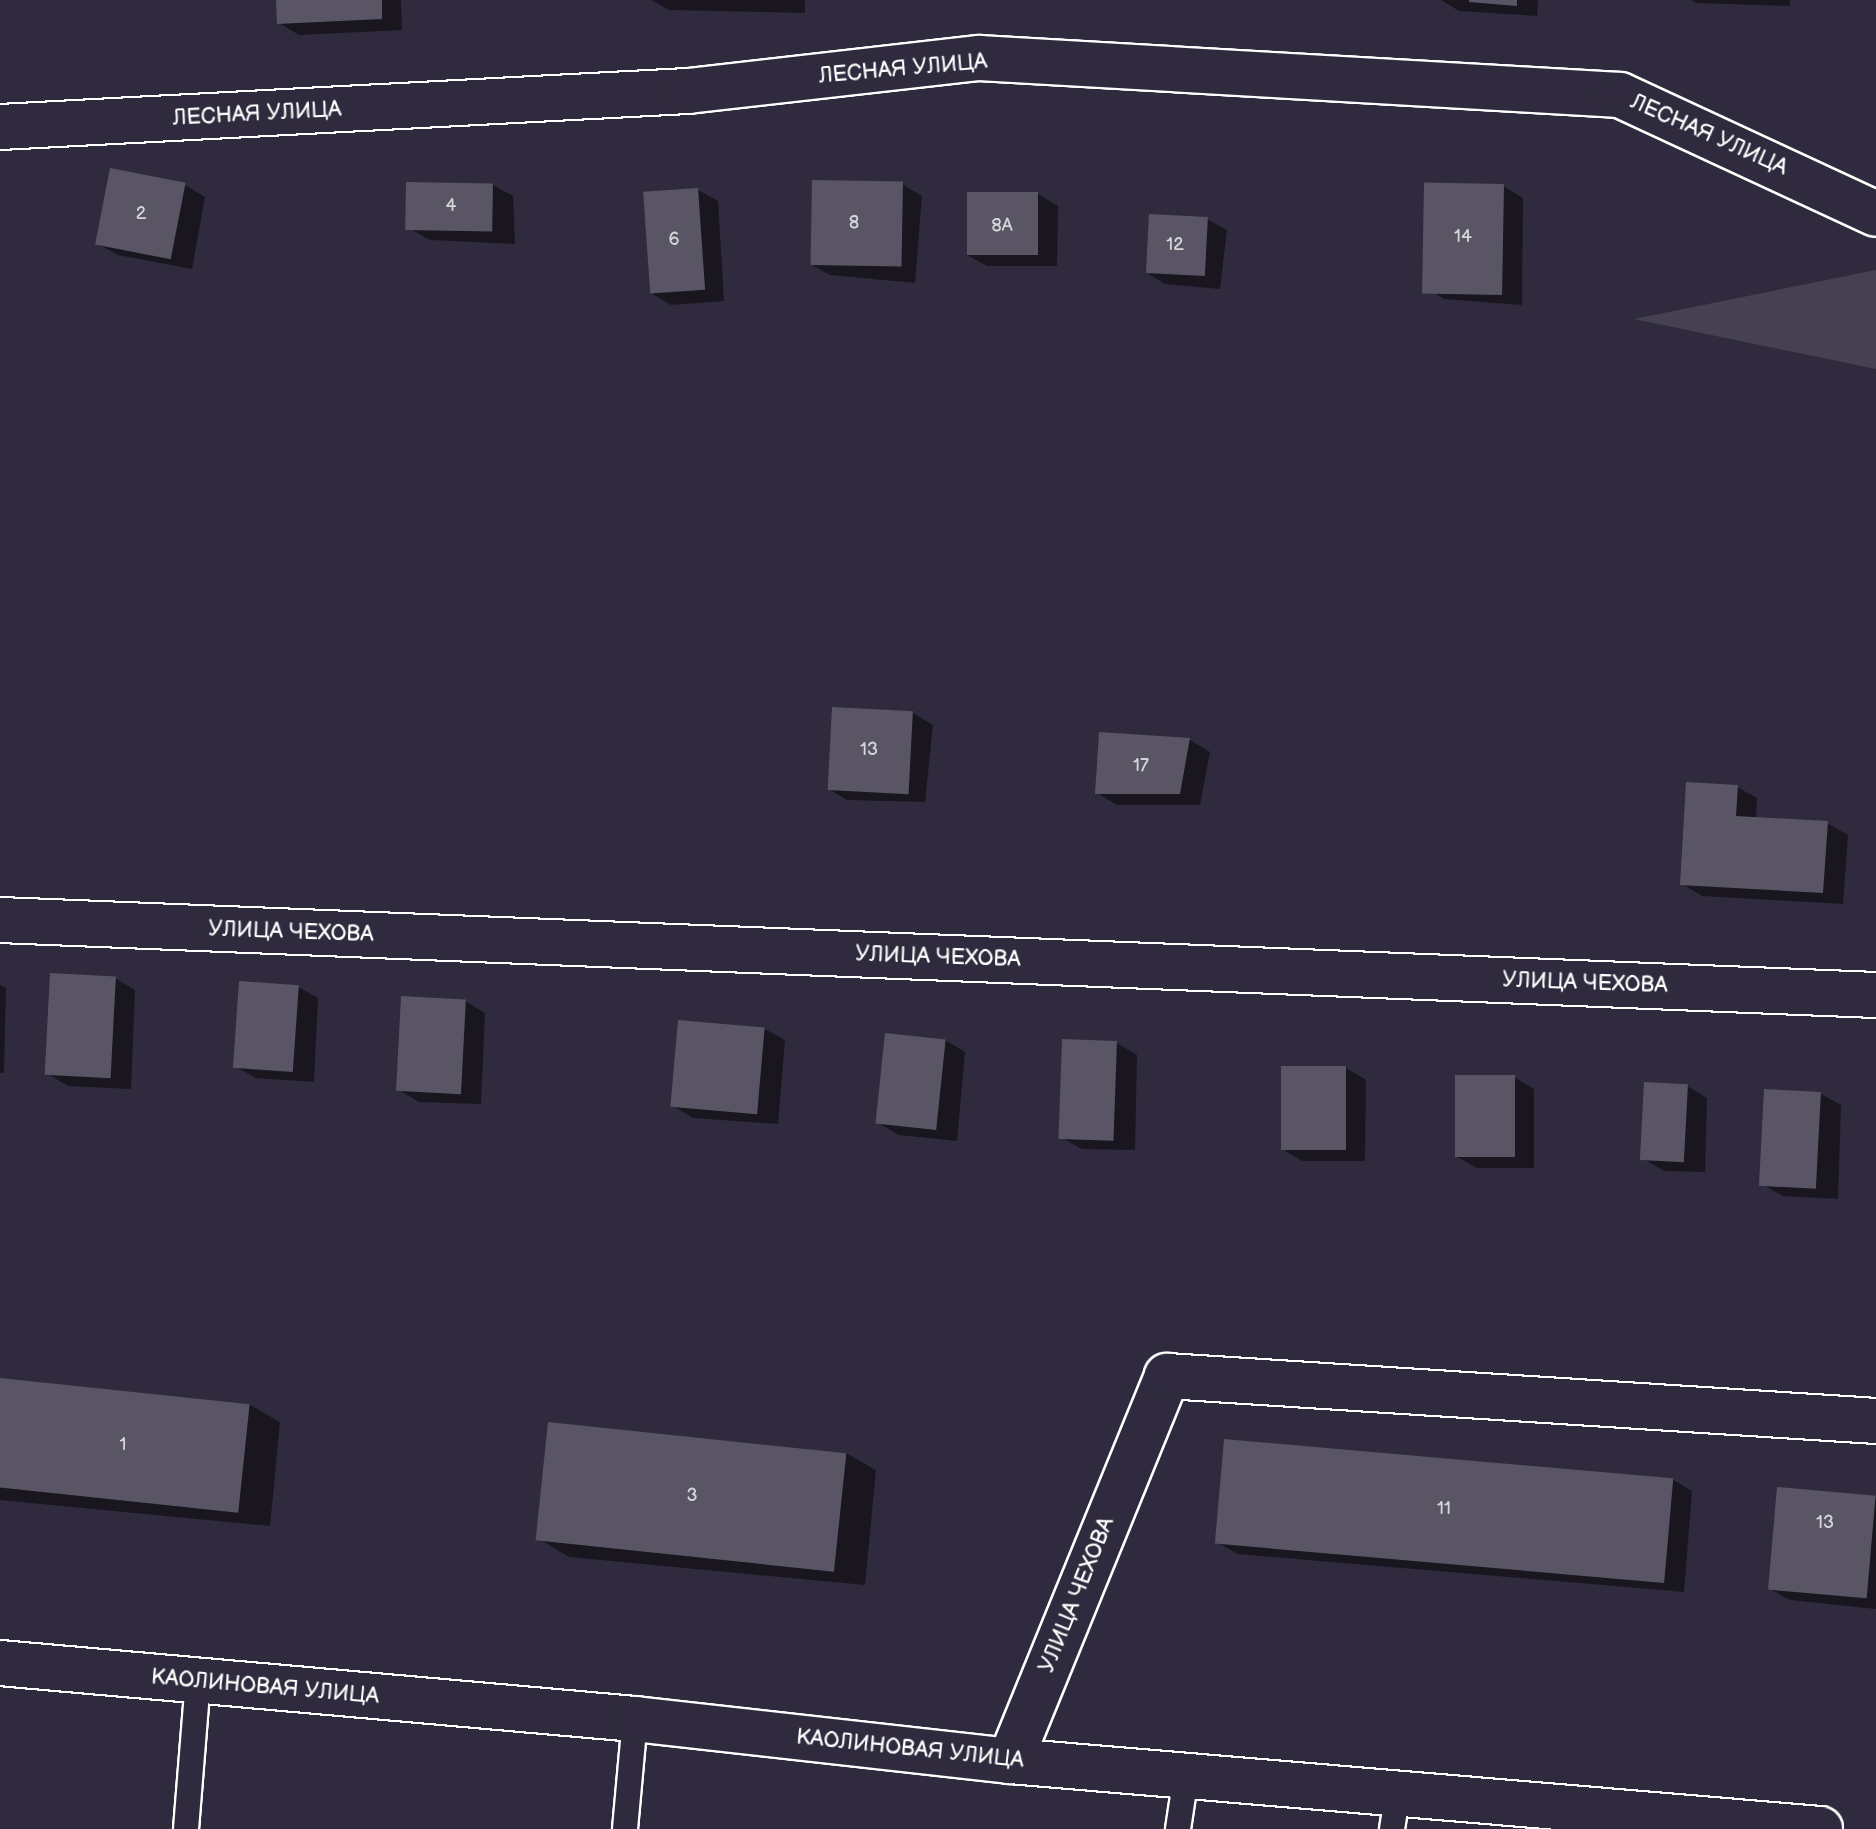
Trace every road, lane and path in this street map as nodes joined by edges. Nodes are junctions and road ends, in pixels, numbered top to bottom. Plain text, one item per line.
1 (0, 127) edge
2 (1876, 214) edge
3 (0, 920) edge
4 (1876, 995) edge
5 (1876, 1421) edge
6 (0, 1663) edge
7 (198, 1681) junction
8 (635, 1719) junction
9 (1010, 1761) junction
10 (1186, 1776) junction
11 (1395, 1811) edge
12 (186, 1829) edge
13 (625, 1829) edge
14 (1178, 1829) edge
15 (1820, 1829) edge

1 - 2 street, ЛЕСНАЯ УЛИЦА
3 - 4 street, УЛИЦА ЧЕХОВА
5 - 9 street, УЛИЦА ЧЕХОВА
6 - 7 street, КАОЛИНОВАЯ УЛИЦА
7 - 8 street, КАОЛИНОВАЯ УЛИЦА
7 - 12 lane
8 - 9 street, КАОЛИНОВАЯ УЛИЦА
8 - 13 lane
9 - 10 street, КАОЛИНОВАЯ УЛИЦА
10 - 11 street, КАОЛИНОВАЯ УЛИЦА
10 - 14 lane
11 - 15 street, КАОЛИНОВАЯ УЛИЦА

